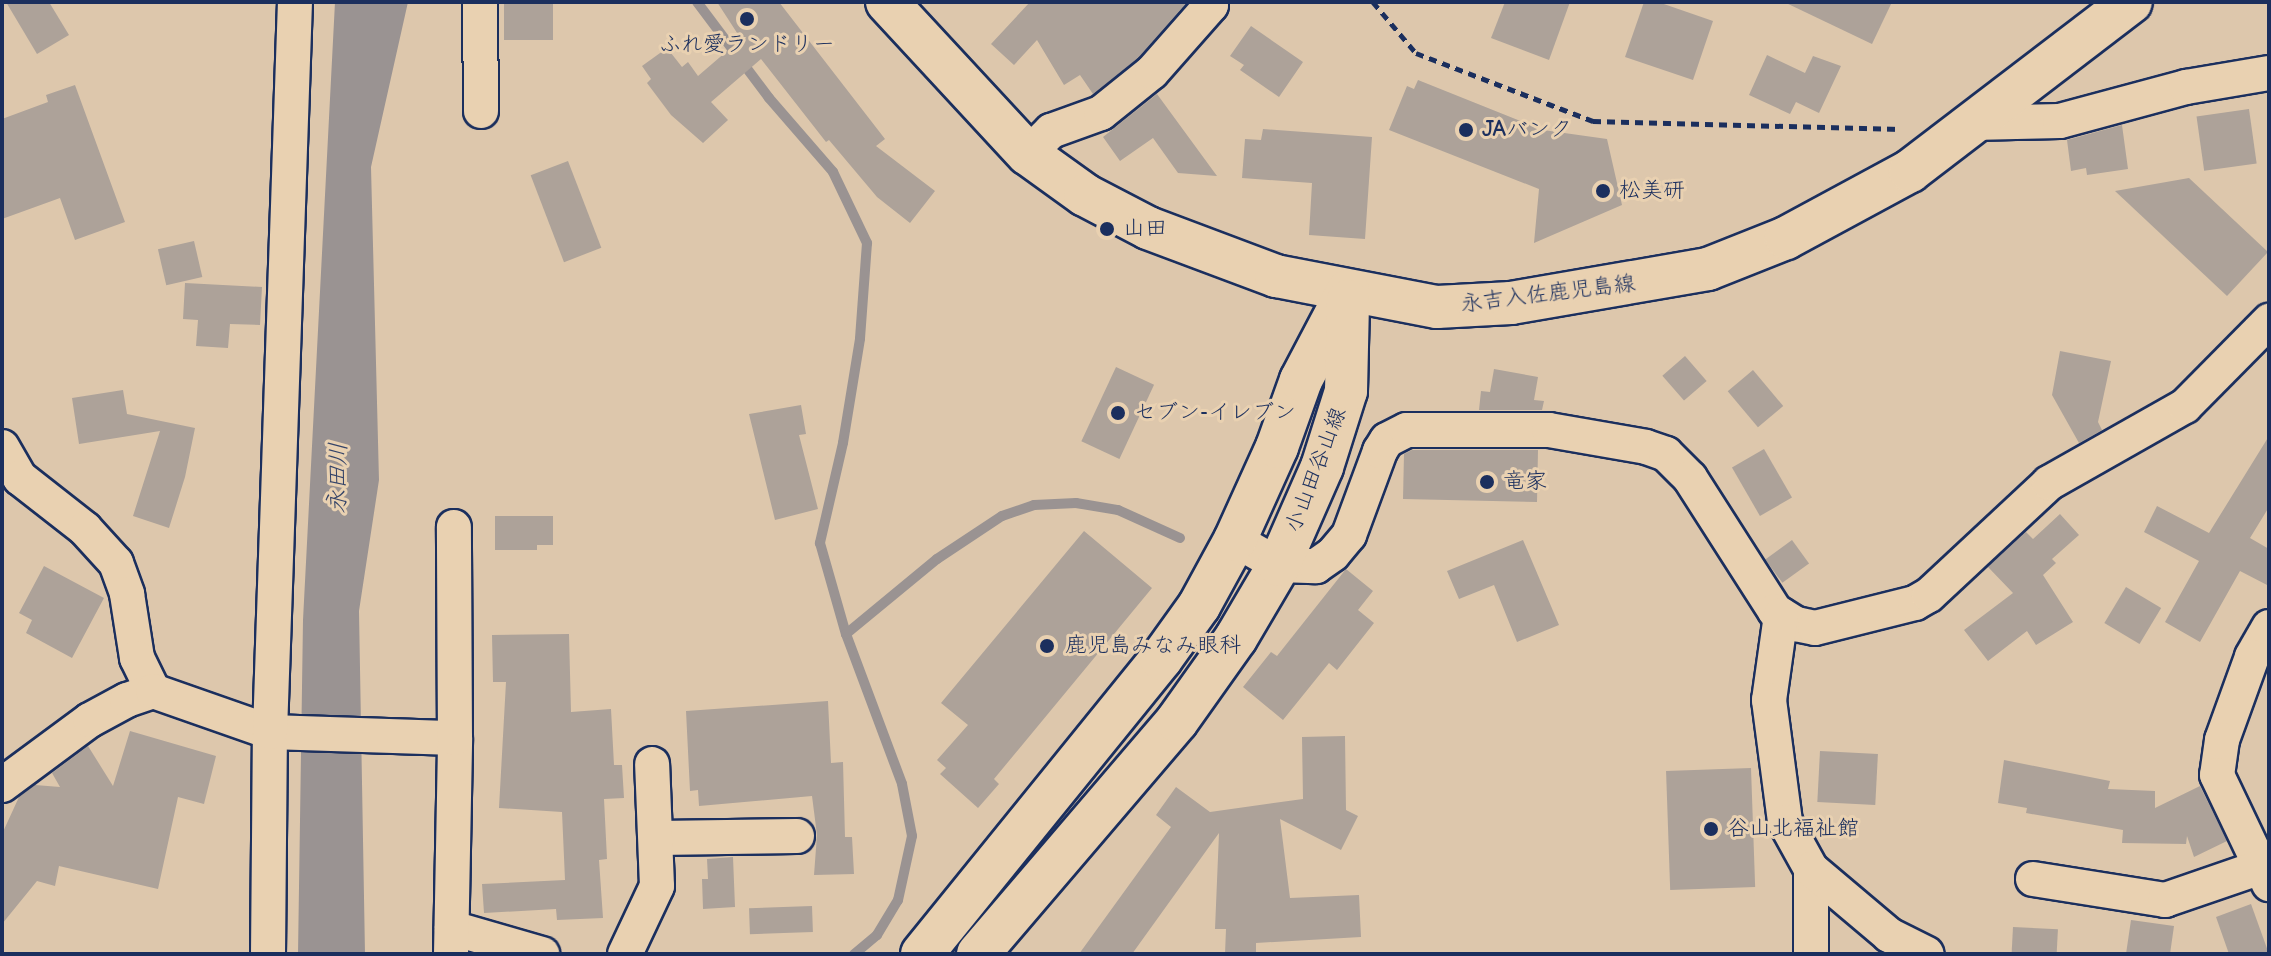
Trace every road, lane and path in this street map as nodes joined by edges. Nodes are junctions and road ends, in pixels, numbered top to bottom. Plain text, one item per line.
1 (295, 2) edge
2 (480, 2) edge
3 (887, 2) edge
4 (1210, 2) edge
5 (1373, 2) edge
6 (2131, 2) edge
7 (2269, 73) edge
8 (481, 111) dead end
9 (1972, 123) junction
10 (1907, 130) dead end
11 (1028, 154) junction
12 (1348, 291) junction
13 (2269, 321) edge
14 (2, 447) edge
15 (454, 527) dead end
16 (1235, 540) junction
17 (1279, 565) junction
18 (1781, 615) junction
19 (2269, 627) edge
20 (153, 691) junction
21 (270, 732) junction
22 (455, 738) junction
23 (652, 764) dead end
24 (2, 785) edge
25 (797, 836) dead end
26 (657, 838) junction
27 (1811, 869) junction
28 (2266, 875) edge
29 (2033, 879) dead end
30 (451, 941) edge
31 (268, 954) edge
32 (542, 954) edge
33 (625, 954) edge
34 (922, 954) edge
35 (978, 954) edge
36 (1811, 954) edge
37 (1927, 954) edge

1 - 21 street
2 - 8 street
3 - 11 main road, 永吉入佐鹿児島線
4 - 11 street
5 - 10 path
6 - 9 main road, 永吉入佐鹿児島線
7 - 9 street
9 - 12 main road, 永吉入佐鹿児島線
11 - 12 main road, 永吉入佐鹿児島線
12 - 16 main road, 小山田谷山線
12 - 17 main road, 小山田谷山線
13 - 18 street
14 - 20 street
15 - 22 street
16 - 17 street
16 - 34 main road, 小山田谷山線
17 - 18 street
17 - 35 main road, 小山田谷山線
18 - 27 street
19 - 28 street
20 - 21 street
20 - 24 street
21 - 22 street
21 - 31 street
22 - 30 street
23 - 26 street
25 - 26 street
26 - 33 street
27 - 36 street
27 - 37 street
28 - 29 street
30 - 32 street

